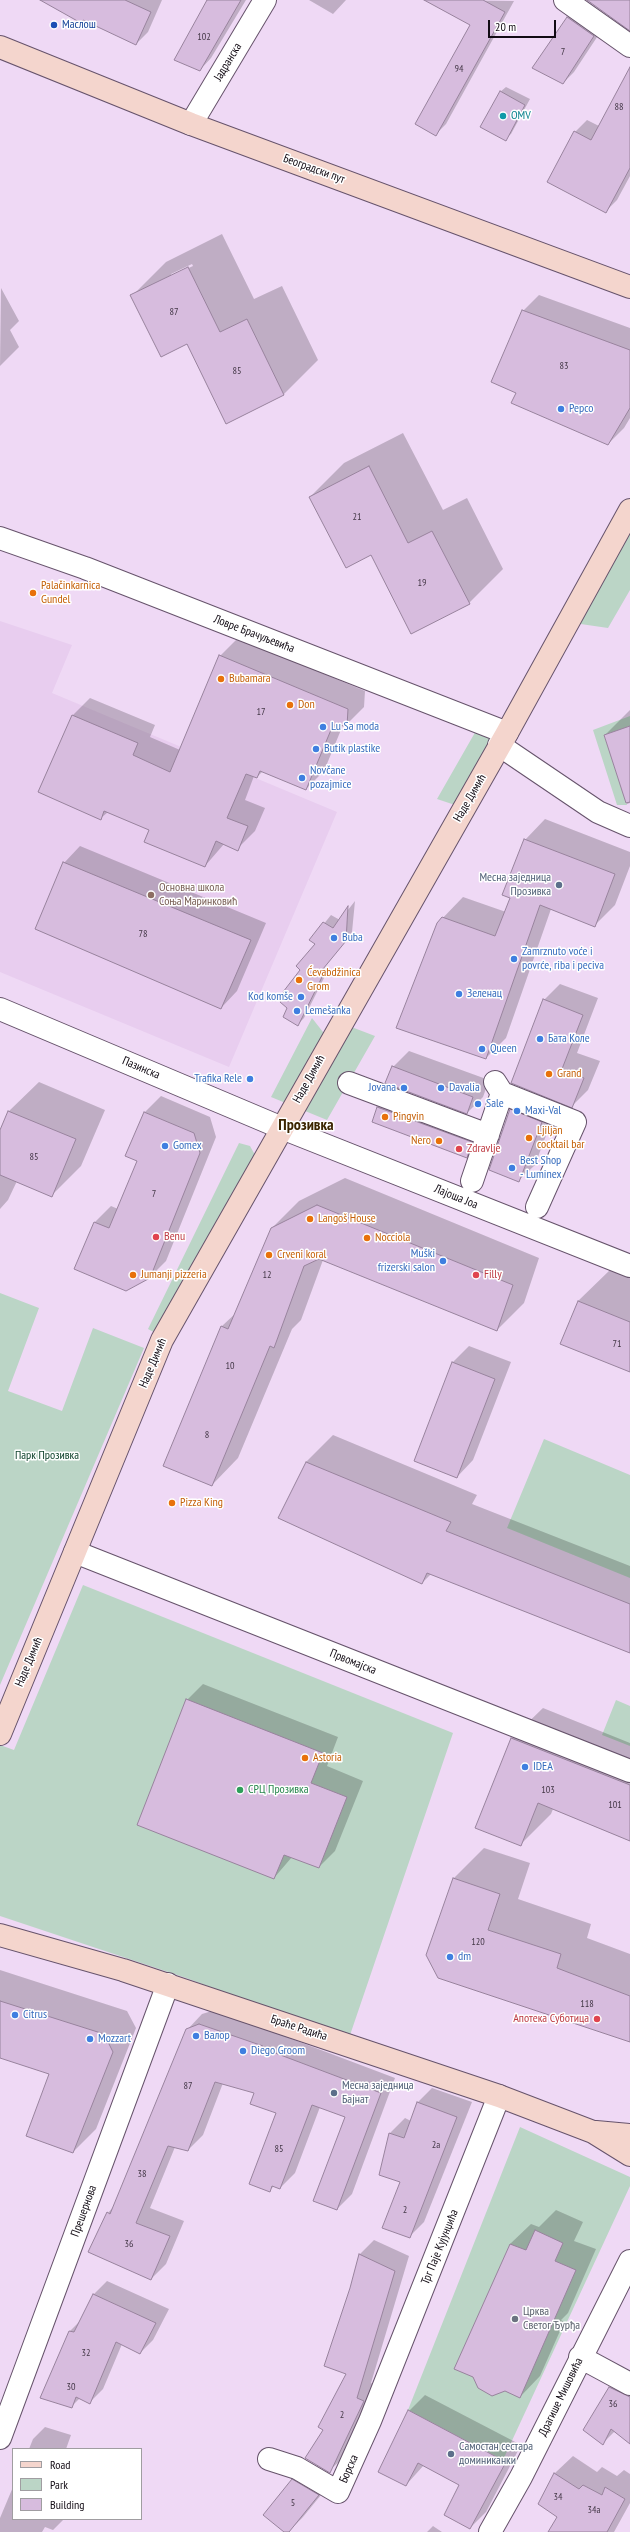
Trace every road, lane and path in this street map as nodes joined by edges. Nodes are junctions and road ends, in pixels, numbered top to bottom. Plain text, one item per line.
1 (265, 0) edge
2 (565, 0) edge
3 (630, 46) edge
4 (0, 47) edge
5 (191, 124) junction
6 (630, 286) edge
7 (630, 510) edge
8 (0, 538) edge
9 (503, 739) junction
10 (630, 826) edge
11 (0, 1009) edge
12 (349, 1082) dead end
13 (282, 1128) junction
14 (488, 1135) junction
15 (472, 1180) dead end
16 (537, 1207) dead end
17 (630, 1266) edge
18 (75, 1552) junction
19 (0, 1734) edge
20 (630, 1771) edge
21 (0, 1935) edge
22 (168, 1984) junction
23 (499, 2096) junction
24 (593, 2132) junction
25 (630, 2135) edge
26 (630, 2155) edge
27 (630, 2261) edge
28 (580, 2358) junction
29 (630, 2384) edge
30 (380, 2397) joint
31 (0, 2438) edge
32 (269, 2459) dead end
33 (490, 2532) edge

1 - 5 street, Јадранска
2 - 3 street
4 - 5 street, Београдски пут
5 - 6 street, Београдски пут
7 - 9 street, Наде Димић
8 - 9 street, Ловре Брачуљевића
9 - 10 street, Ловре Брачуљевића
9 - 13 street, Наде Димић
11 - 13 street, Пазинска
12 - 14 street
13 - 17 street, Лајоша Јоа
13 - 18 street, Наде Димић
14 - 15 street
14 - 16 street
18 - 19 street, Наде Димић
18 - 20 street, Првомајска
21 - 22 street, Браће Радића
22 - 23 street, Браће Радића
22 - 31 street, Прешернова
23 - 24 street, Браће Радића
23 - 30 street, Трг Паје Кујунџића
24 - 25 street, Браће Радића
24 - 26 street, Браће Радића
27 - 28 street, Драгише Мишовића
28 - 29 street
28 - 33 street, Драгише Мишовића
30 - 32 street, Борска

